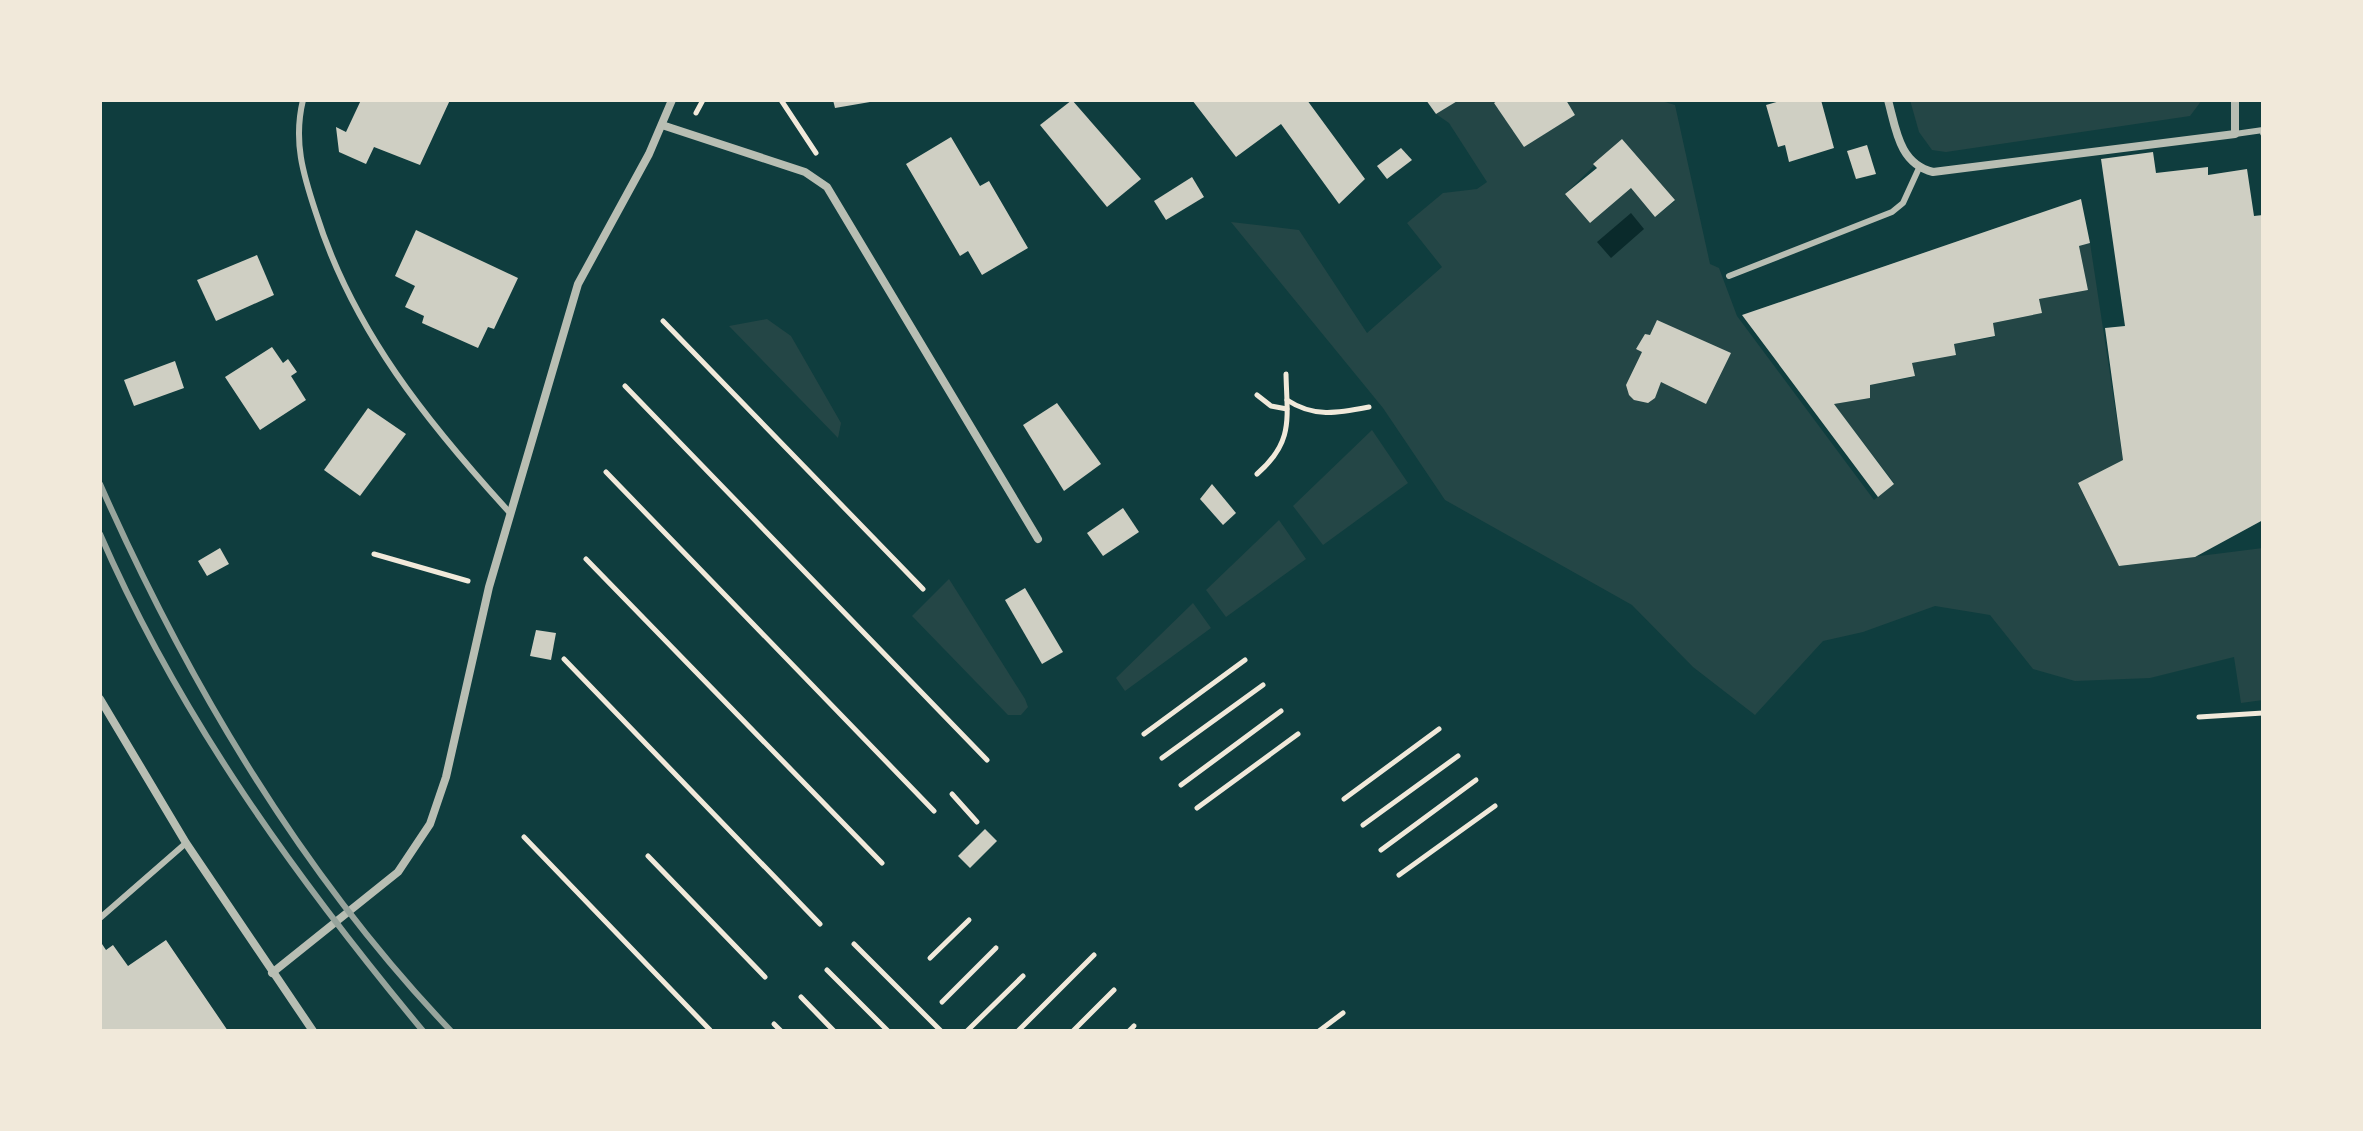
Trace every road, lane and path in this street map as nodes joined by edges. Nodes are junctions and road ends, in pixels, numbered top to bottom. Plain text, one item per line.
1 (303, 100) edge
2 (672, 100) edge
3 (781, 100) edge
4 (1888, 100) edge
5 (2235, 100) edge
6 (662, 125) junction
7 (2263, 133) edge
8 (2235, 134) junction
9 (810, 145) dead end
10 (1919, 168) junction
11 (1729, 276) dead end
12 (663, 321) dead end
13 (1286, 374) dead end
14 (625, 386) dead end
15 (1257, 395) dead end
16 (1286, 399) junction
17 (1369, 407) dead end
18 (1287, 409) junction
19 (606, 472) dead end
20 (1257, 474) dead end
21 (510, 513) junction
22 (1038, 539) dead end
23 (374, 554) dead end
24 (586, 559) dead end
25 (489, 587) junction
26 (923, 589) dead end
27 (564, 659) dead end
28 (1245, 660) dead end
29 (1263, 685) dead end
30 (100, 699) edge
31 (1281, 711) dead end
32 (2263, 713) edge
33 (2199, 717) dead end
34 (1439, 729) dead end
35 (1144, 734) dead end
36 (1298, 734) dead end
37 (1458, 756) dead end
38 (1162, 758) dead end
39 (987, 760) dead end
40 (1476, 780) dead end
41 (1181, 785) dead end
42 (952, 794) dead end
43 (1344, 799) dead end
44 (1495, 806) dead end
45 (1197, 808) dead end
46 (934, 811) dead end
47 (977, 822) dead end
48 (1363, 825) dead end
49 (524, 837) dead end
50 (186, 843) junction
51 (1381, 850) dead end
52 (648, 856) dead end
53 (882, 863) dead end
54 (1399, 875) dead end
55 (100, 918) edge
56 (969, 920) dead end
57 (820, 924) dead end
58 (854, 944) dead end
59 (996, 948) dead end
60 (1094, 955) dead end
61 (930, 958) dead end
62 (827, 970) dead end
63 (272, 973) junction
64 (1023, 976) dead end
65 (765, 977) dead end
66 (1114, 990) dead end
67 (801, 997) dead end
68 (942, 1002) dead end
69 (1343, 1013) dead end
70 (774, 1024) dead end
71 (710, 1030) edge
72 (313, 1031) edge
73 (781, 1031) edge
74 (834, 1031) edge
75 (888, 1031) edge
76 (941, 1031) edge
77 (967, 1031) edge
78 (1018, 1031) edge
79 (1073, 1031) edge
80 (1319, 1031) edge

1 - 21 lane
2 - 6 street
3 - 9 path
4 - 10 street
5 - 8 street
6 - 21 street
6 - 22 street
7 - 8 lane
8 - 10 street
10 - 11 lane
12 - 26 path
13 - 16 path
14 - 39 path
15 - 18 path
16 - 17 path
16 - 18 path
18 - 20 path
19 - 46 path
21 - 25 street
23 - 25 path
24 - 53 path
25 - 63 street
27 - 57 path
28 - 35 path
29 - 38 path
30 - 50 street
31 - 41 path
32 - 33 path
34 - 43 path
36 - 45 path
37 - 48 path
40 - 51 path
42 - 47 path
44 - 54 path
49 - 71 path
50 - 55 lane
50 - 63 street
52 - 65 path
56 - 61 path
58 - 76 path
59 - 68 path
60 - 78 path
62 - 75 path
63 - 72 street
64 - 77 path
66 - 79 path
67 - 74 path
69 - 80 path
70 - 73 path

